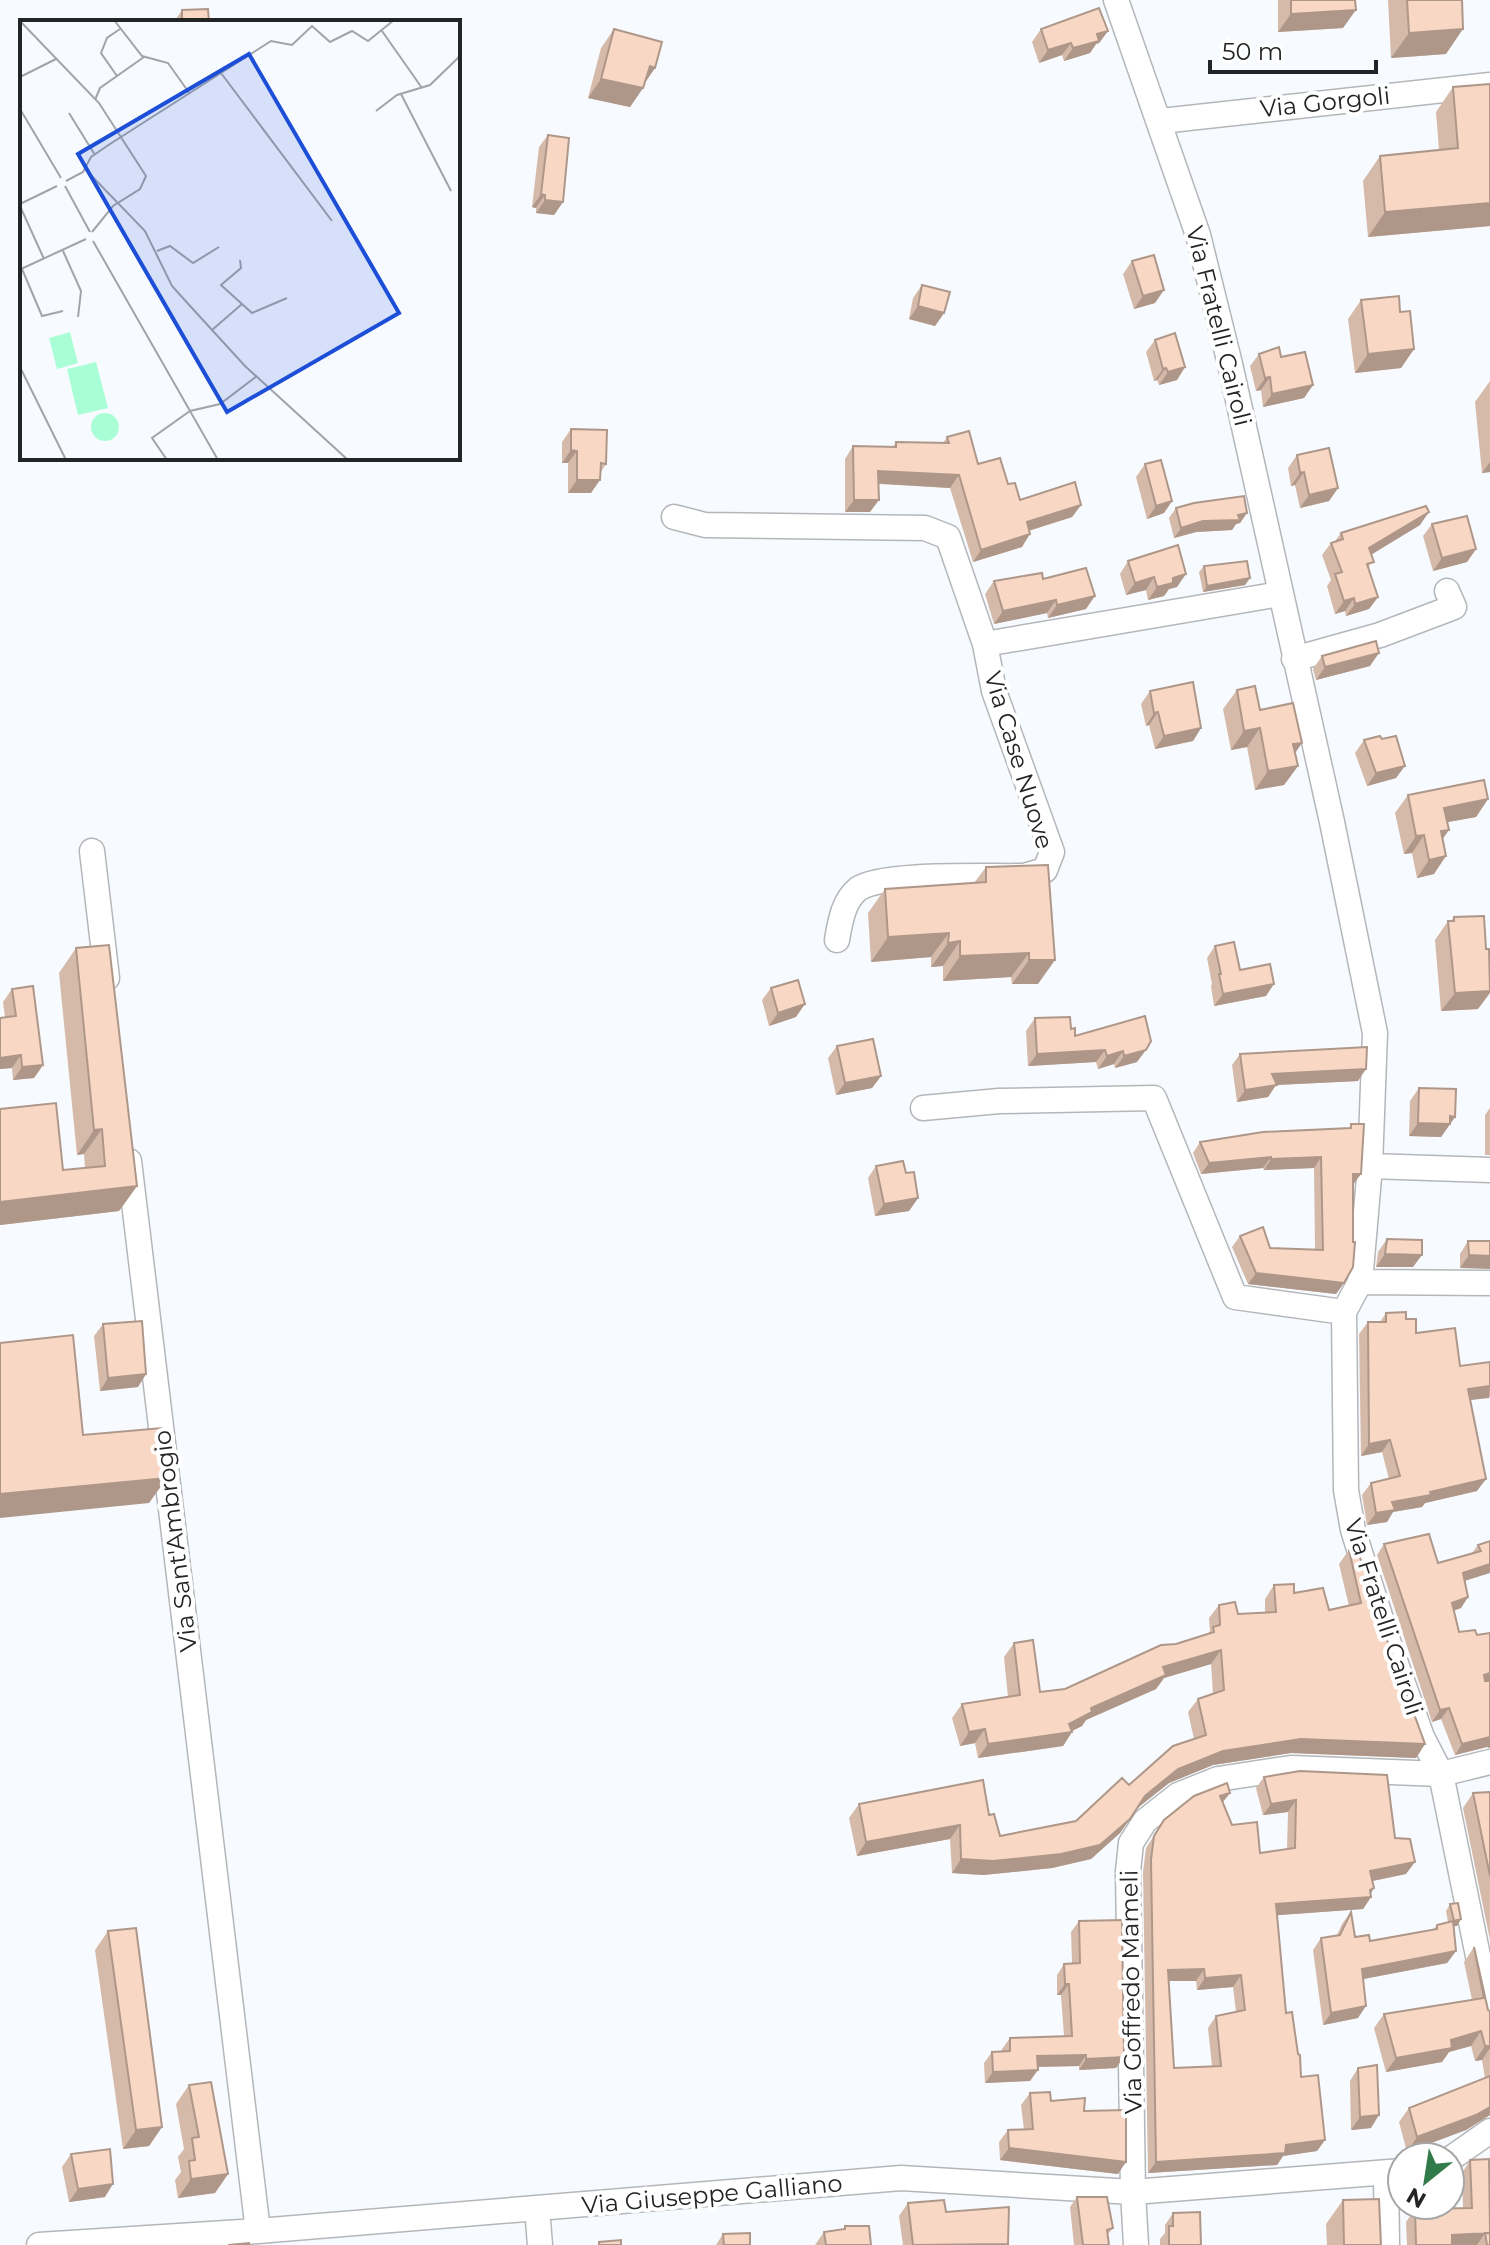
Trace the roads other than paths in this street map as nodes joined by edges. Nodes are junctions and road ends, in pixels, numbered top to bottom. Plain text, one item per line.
1 (1116, 0) edge
2 (1490, 85) edge
3 (1161, 121) junction
4 (674, 517) dead end
5 (1447, 591) dead end
6 (1280, 594) junction
7 (985, 644) junction
8 (1294, 659) junction
9 (92, 851) dead end
10 (837, 940) dead end
11 (109, 994) edge
12 (923, 1108) dead end
13 (126, 1137) edge
14 (1370, 1166) junction
15 (1490, 1170) edge
16 (1360, 1282) junction
17 (1490, 1283) edge
18 (1344, 1312) junction
19 (1490, 1762) edge
20 (1441, 1774) junction
21 (1490, 2015) edge
22 (1490, 2131) edge
23 (1466, 2148) edge
24 (1386, 2173) edge
25 (1133, 2192) junction
26 (537, 2208) junction
27 (1389, 2221) edge
28 (258, 2231) junction
29 (142, 2242) edge
30 (39, 2245) edge
31 (540, 2245) edge
32 (1136, 2245) edge
33 (1387, 2245) edge

1 - 3 street, Via Fratelli Cairoli
2 - 3 street, Via Gorgoli
3 - 6 street, Via Fratelli Cairoli
4 - 7 street, Via Case Nuove
5 - 8 street
6 - 7 street, Via Case Nuove
6 - 8 street, Via Fratelli Cairoli
7 - 10 street, Via Case Nuove
8 - 14 street, Via Fratelli Cairoli
9 - 11 street
12 - 18 street
13 - 28 street, Via Sant'Ambrogio
14 - 15 street
14 - 16 street, Via Fratelli Cairoli
16 - 17 street
16 - 18 street, Via Fratelli Cairoli
18 - 20 street, Via Fratelli Cairoli
19 - 20 street, Via Goffredo Mameli
20 - 21 street, Via Fratelli Cairoli
20 - 25 street, Via Goffredo Mameli
22 - 23 street
24 - 25 street, Via Giuseppe Galliano
25 - 26 street, Via Giuseppe Galliano
25 - 32 street, Via Goffredo Mameli
26 - 28 street, Via Giuseppe Galliano
26 - 31 street
27 - 33 street, Via Giuseppe Galliano
28 - 29 street, Via Giuseppe Galliano
29 - 30 street, Via Giuseppe Galliano

